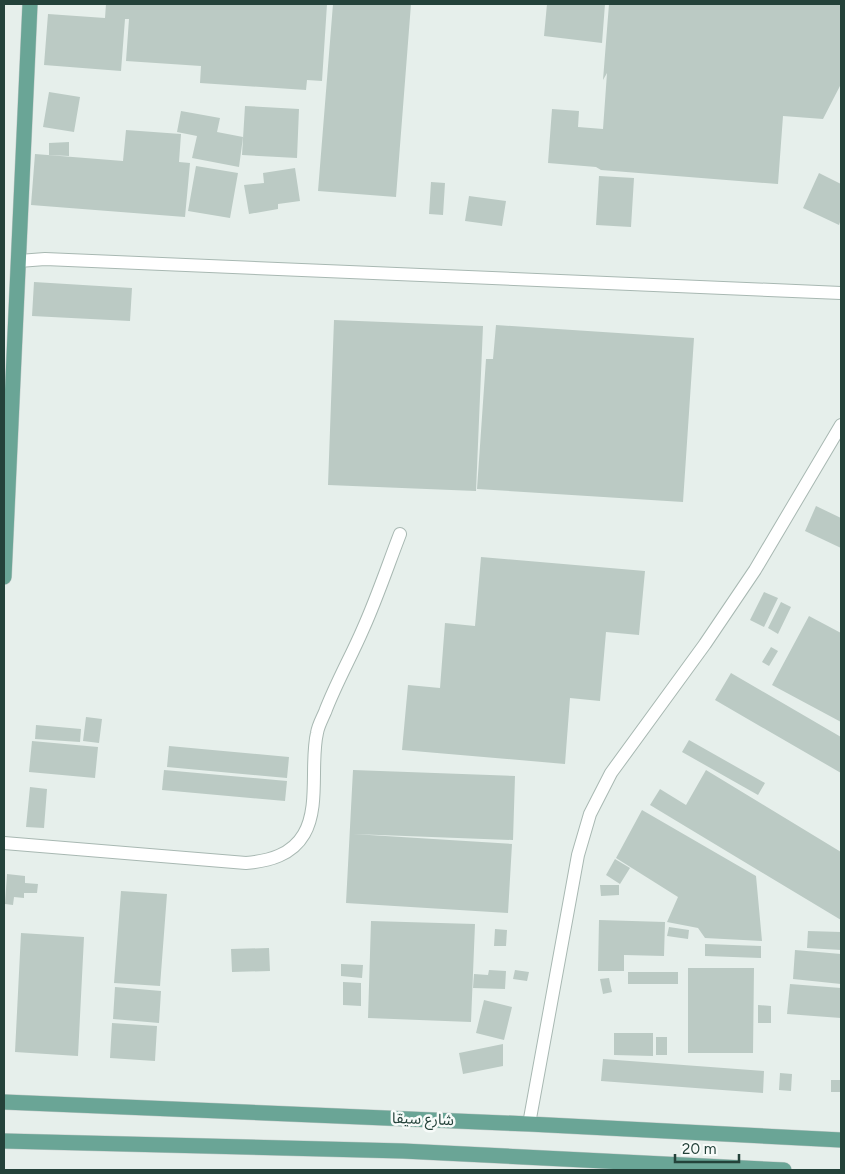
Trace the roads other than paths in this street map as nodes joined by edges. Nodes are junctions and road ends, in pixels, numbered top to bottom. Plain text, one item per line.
1 (30, 4) edge
2 (19, 261) junction
3 (841, 293) edge
4 (841, 425) edge
5 (400, 534) dead end
6 (4, 577) edge
7 (4, 843) edge
8 (4, 1102) edge
9 (529, 1124) junction
10 (841, 1140) edge
11 (4, 1141) edge
12 (784, 1170) edge

1 - 2 main road
2 - 3 lane
2 - 6 main road
4 - 9 lane
5 - 7 lane
8 - 9 main road, شارع سيقا
9 - 10 main road, شارع سيقا
11 - 12 main road

